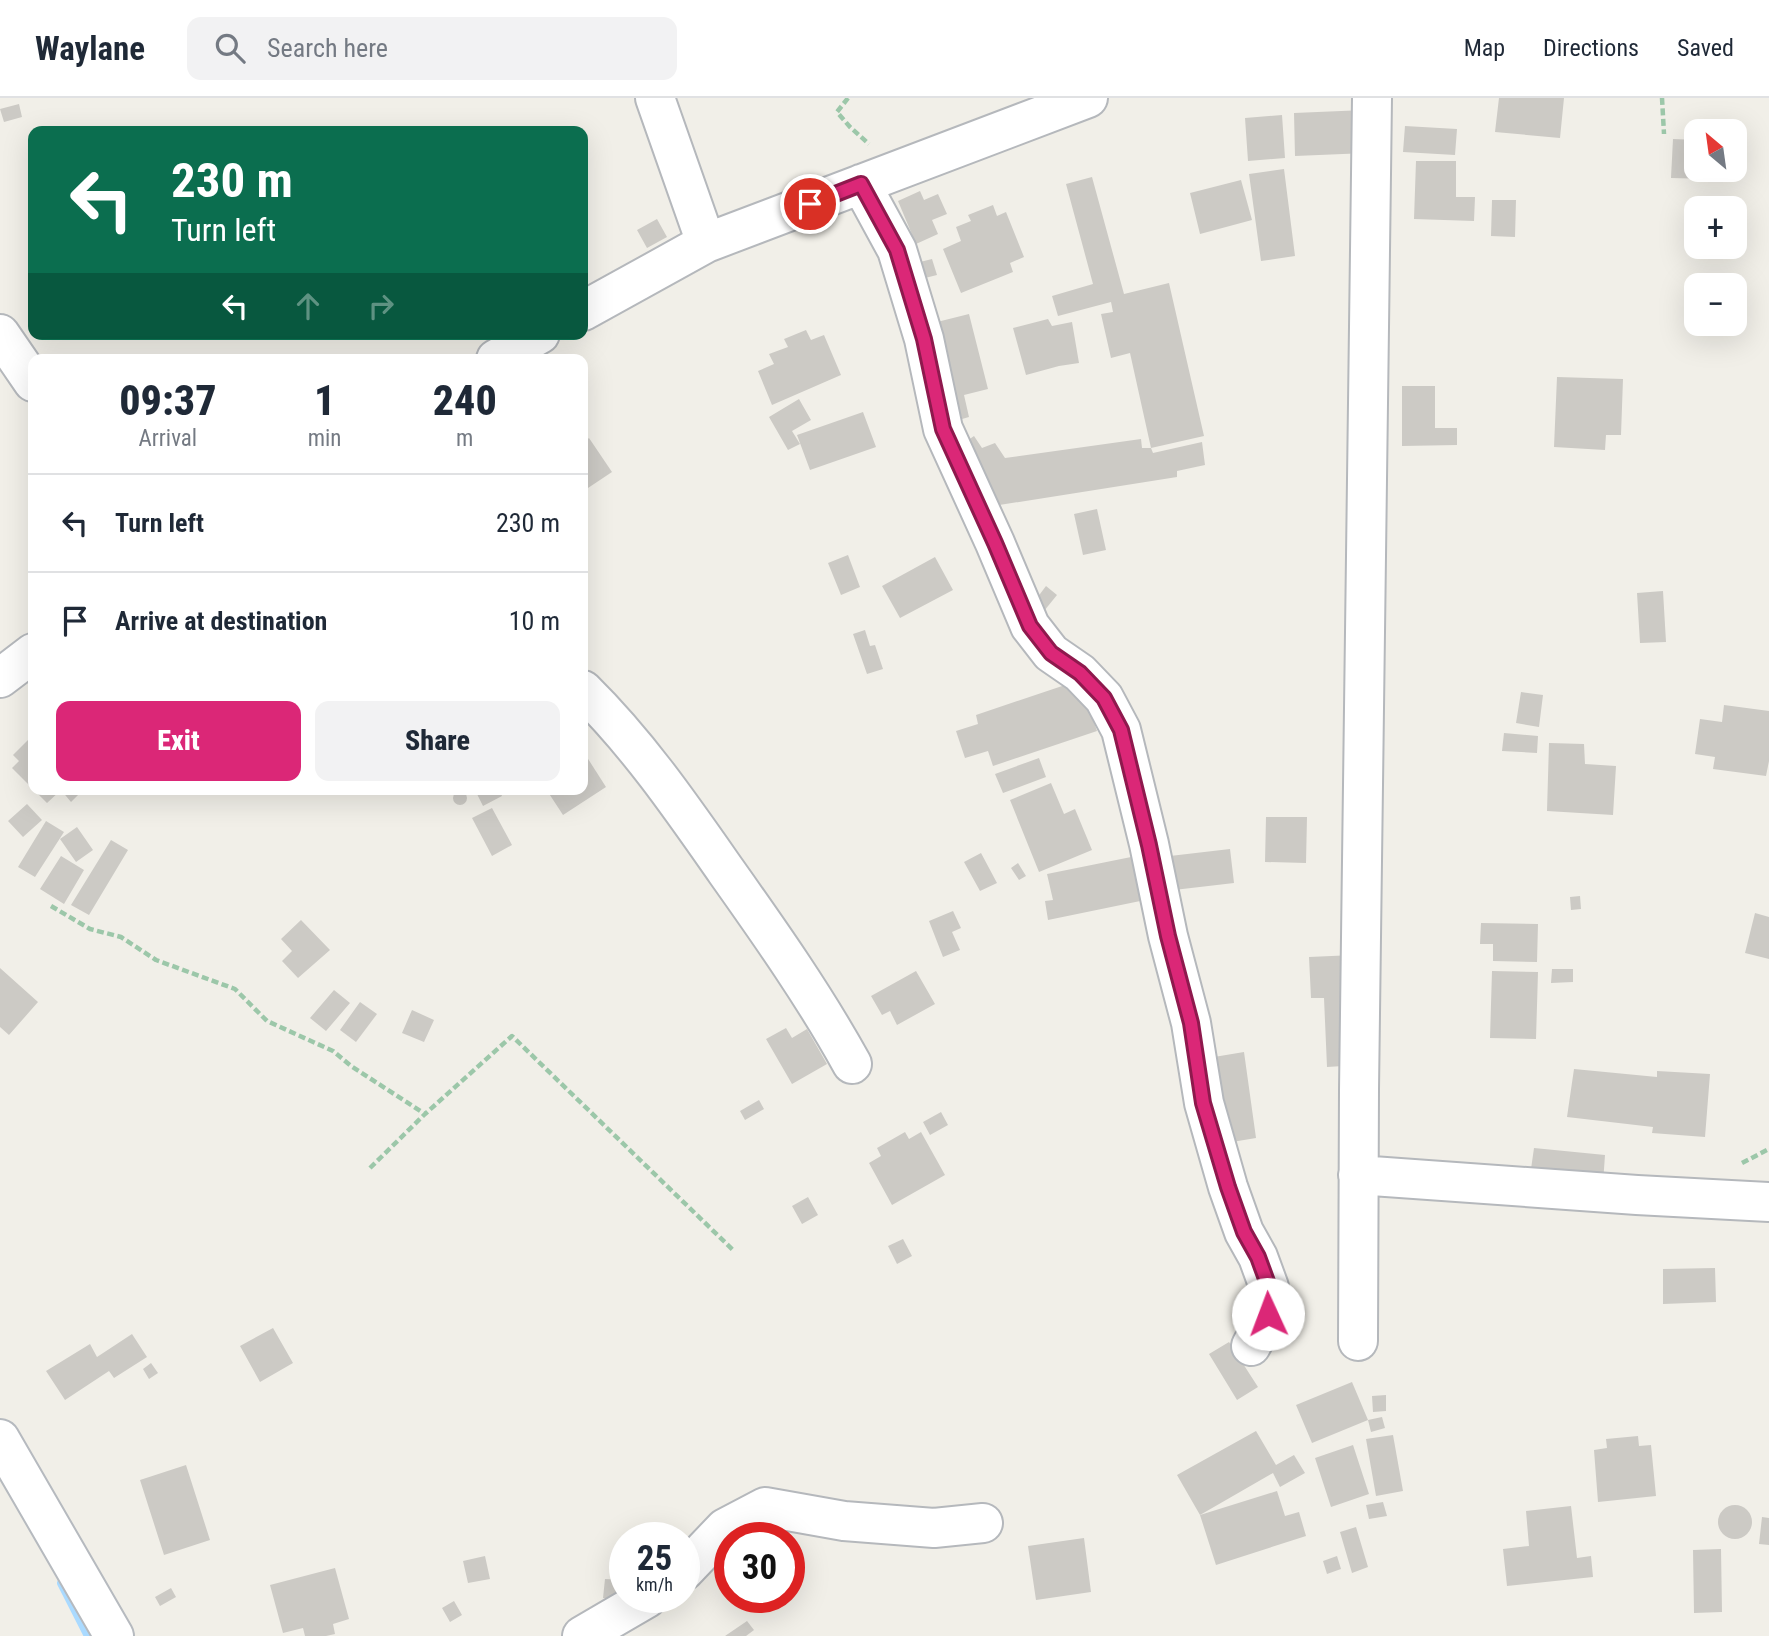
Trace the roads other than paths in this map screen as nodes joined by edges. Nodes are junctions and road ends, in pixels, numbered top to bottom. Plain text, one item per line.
1 (655, 98) edge
2 (1088, 98) edge
3 (1372, 98) edge
4 (872, 180) junction
5 (706, 243) junction
6 (588, 308) edge
7 (0, 334) edge
8 (529, 340) edge
9 (505, 354) edge
10 (28, 375) edge
11 (28, 657) edge
12 (0, 678) edge
13 (588, 695) edge
14 (852, 1064) dead end
15 (1359, 1175) junction
16 (1769, 1202) edge
17 (1358, 1341) dead end
18 (1251, 1346) dead end
19 (0, 1439) edge
20 (983, 1523) dead end
21 (700, 1554) edge
22 (621, 1613) edge
23 (114, 1636) edge
24 (582, 1636) edge

1 - 5 street
2 - 4 street
3 - 15 street
4 - 5 street
4 - 18 street
5 - 6 street
7 - 10 street
8 - 9 street
11 - 12 street
13 - 14 street
15 - 16 street
15 - 17 street
19 - 23 street
20 - 21 street
22 - 24 street

